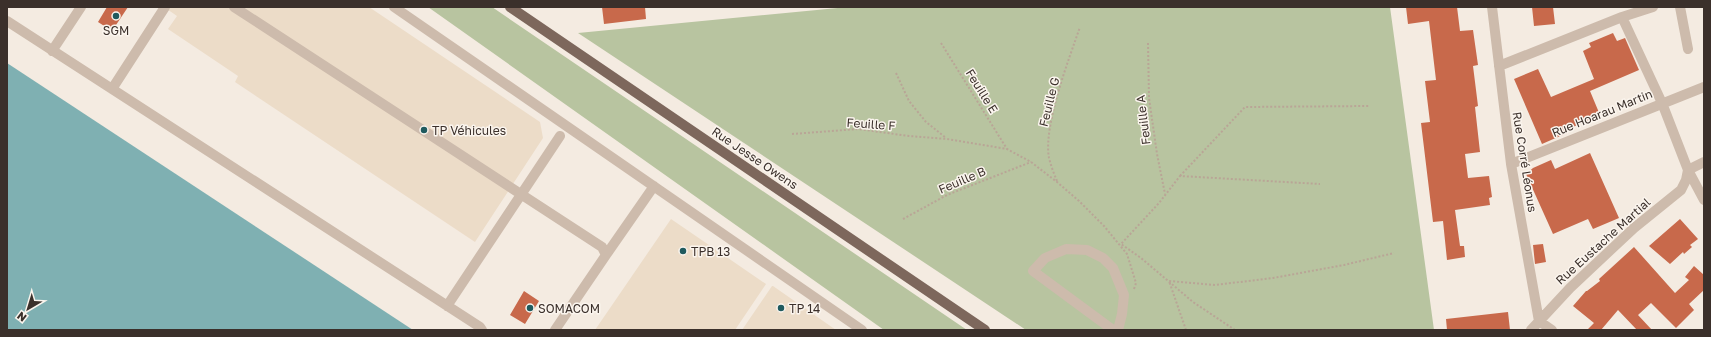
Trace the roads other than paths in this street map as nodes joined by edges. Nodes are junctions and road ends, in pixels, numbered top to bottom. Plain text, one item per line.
1 (80, 7) edge
2 (164, 7) edge
3 (234, 7) edge
4 (394, 7) edge
5 (510, 7) edge
6 (1492, 7) edge
7 (1653, 7) edge
8 (1680, 7) edge
9 (1622, 17) junction
10 (7, 21) edge
11 (1688, 49) dead end
12 (52, 51) junction
13 (1499, 66) junction
14 (1704, 87) edge
15 (112, 89) junction
16 (1662, 103) junction
17 (560, 136) dead end
18 (1704, 162) edge
19 (1511, 164) junction
20 (1688, 170) junction
21 (654, 186) junction
22 (521, 194) junction
23 (1704, 200) edge
24 (606, 255) junction
25 (447, 306) junction
26 (1539, 320) junction
27 (482, 330) edge
28 (555, 330) edge
29 (862, 330) edge
30 (985, 330) edge
31 (1113, 330) edge
32 (1118, 330) edge
33 (1531, 330) edge
34 (1552, 330) edge

1 - 12 lane
2 - 15 lane
3 - 22 lane
4 - 21 lane
5 - 30 main road, Rue Jesse Owens
6 - 13 lane, Rue Corré Léonus
7 - 9 lane
8 - 11 lane
9 - 13 lane
9 - 16 lane
10 - 12 lane
12 - 15 lane
13 - 19 lane, Rue Corré Léonus
14 - 16 lane, Rue Hoarau Martin
15 - 25 lane
16 - 19 lane, Rue Hoarau Martin
16 - 20 lane
17 - 22 lane
18 - 20 lane
19 - 26 lane, Rue Corré Léonus
20 - 23 lane
20 - 26 lane, Rue Eustache Martial
21 - 24 lane
21 - 29 lane
22 - 24 lane
22 - 25 lane
24 - 28 lane
25 - 27 lane
26 - 33 lane, Rue Eustache Martial
26 - 34 lane
31 - 32 lane

